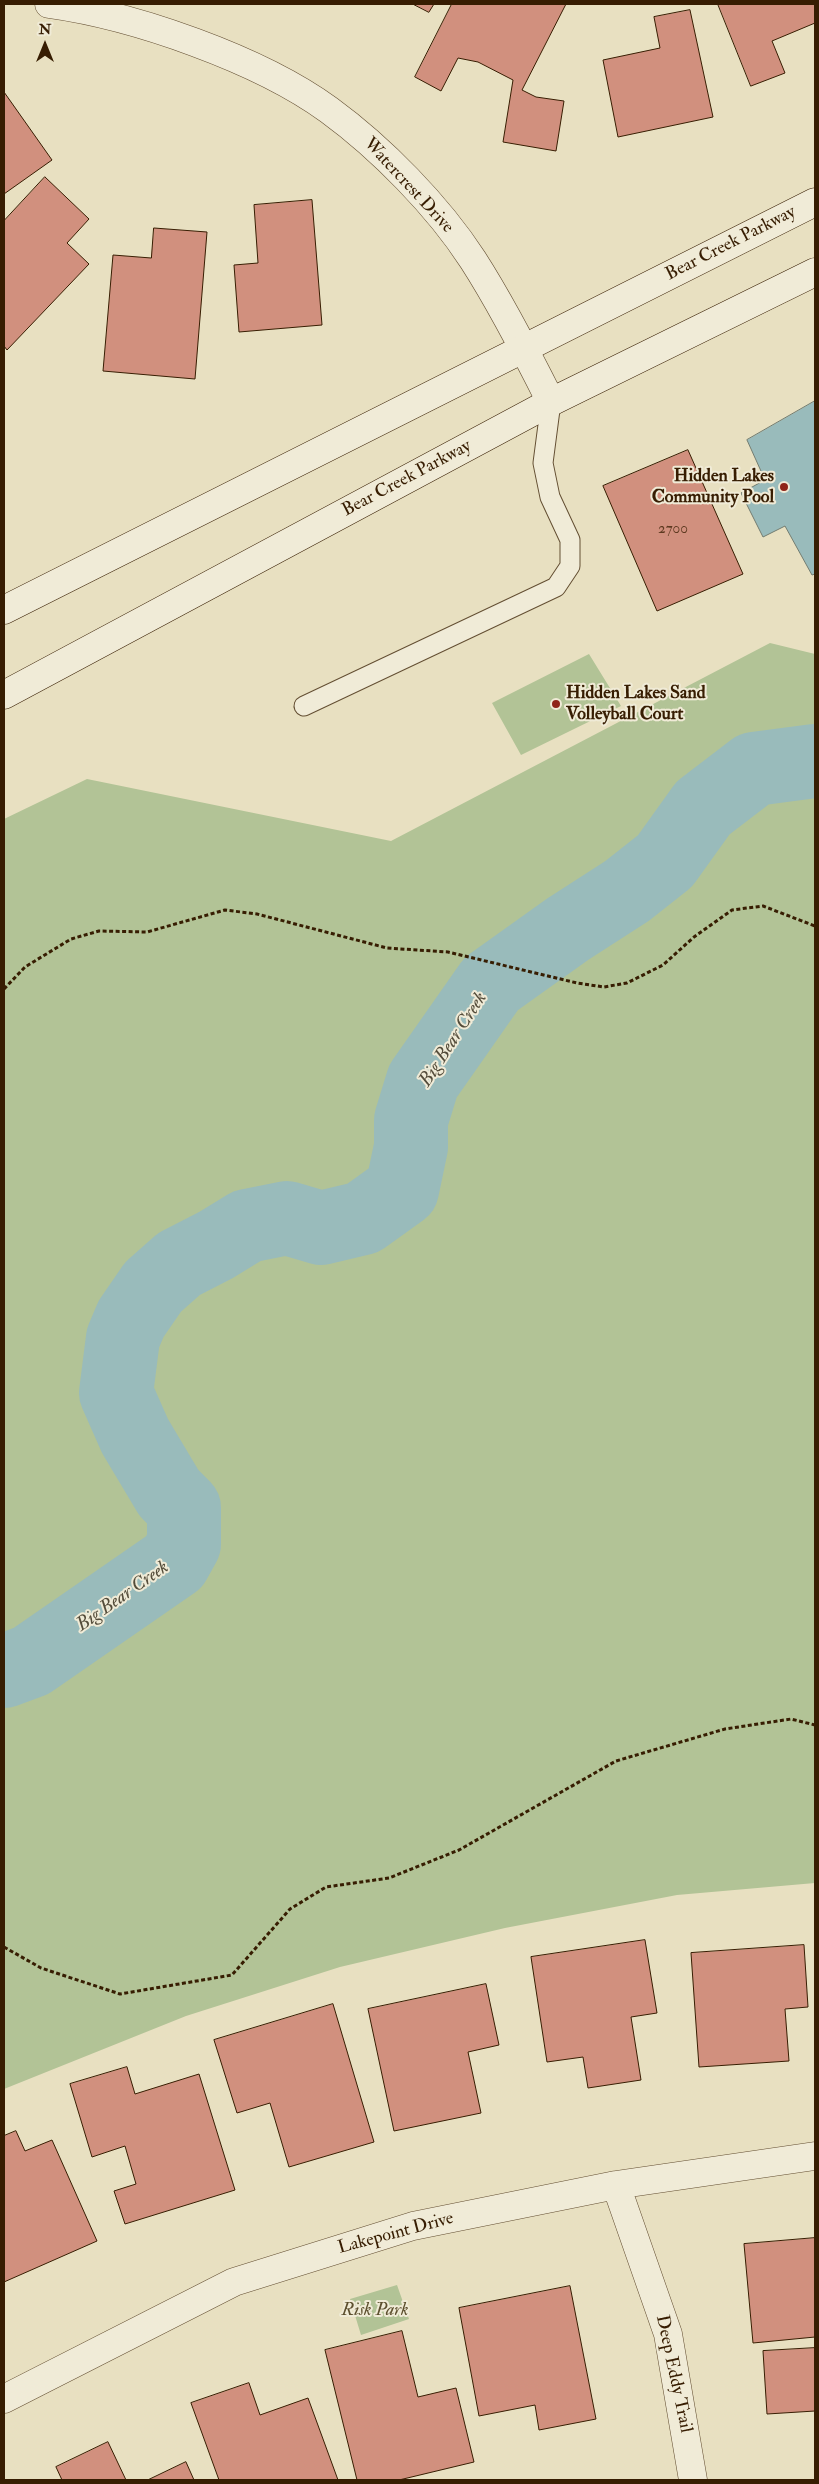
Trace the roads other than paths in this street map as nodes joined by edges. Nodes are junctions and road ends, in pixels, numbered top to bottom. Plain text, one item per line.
1 (49, 4) edge
2 (815, 202) edge
3 (815, 272) edge
4 (524, 348) junction
5 (551, 402) junction
6 (4, 610) edge
7 (4, 695) edge
8 (304, 706) dead end
9 (815, 2156) edge
10 (616, 2185) junction
11 (4, 2399) edge
12 (693, 2480) edge

1 - 4 street, Watercrest Drive
2 - 4 street, Bear Creek Parkway
3 - 5 street, Bear Creek Parkway
4 - 5 street, Watercrest Drive
4 - 6 street, Bear Creek Parkway
5 - 7 street, Bear Creek Parkway
5 - 8 lane
9 - 10 street, Lakepoint Drive
10 - 11 street, Lakepoint Drive
10 - 12 street, Deep Eddy Trail

